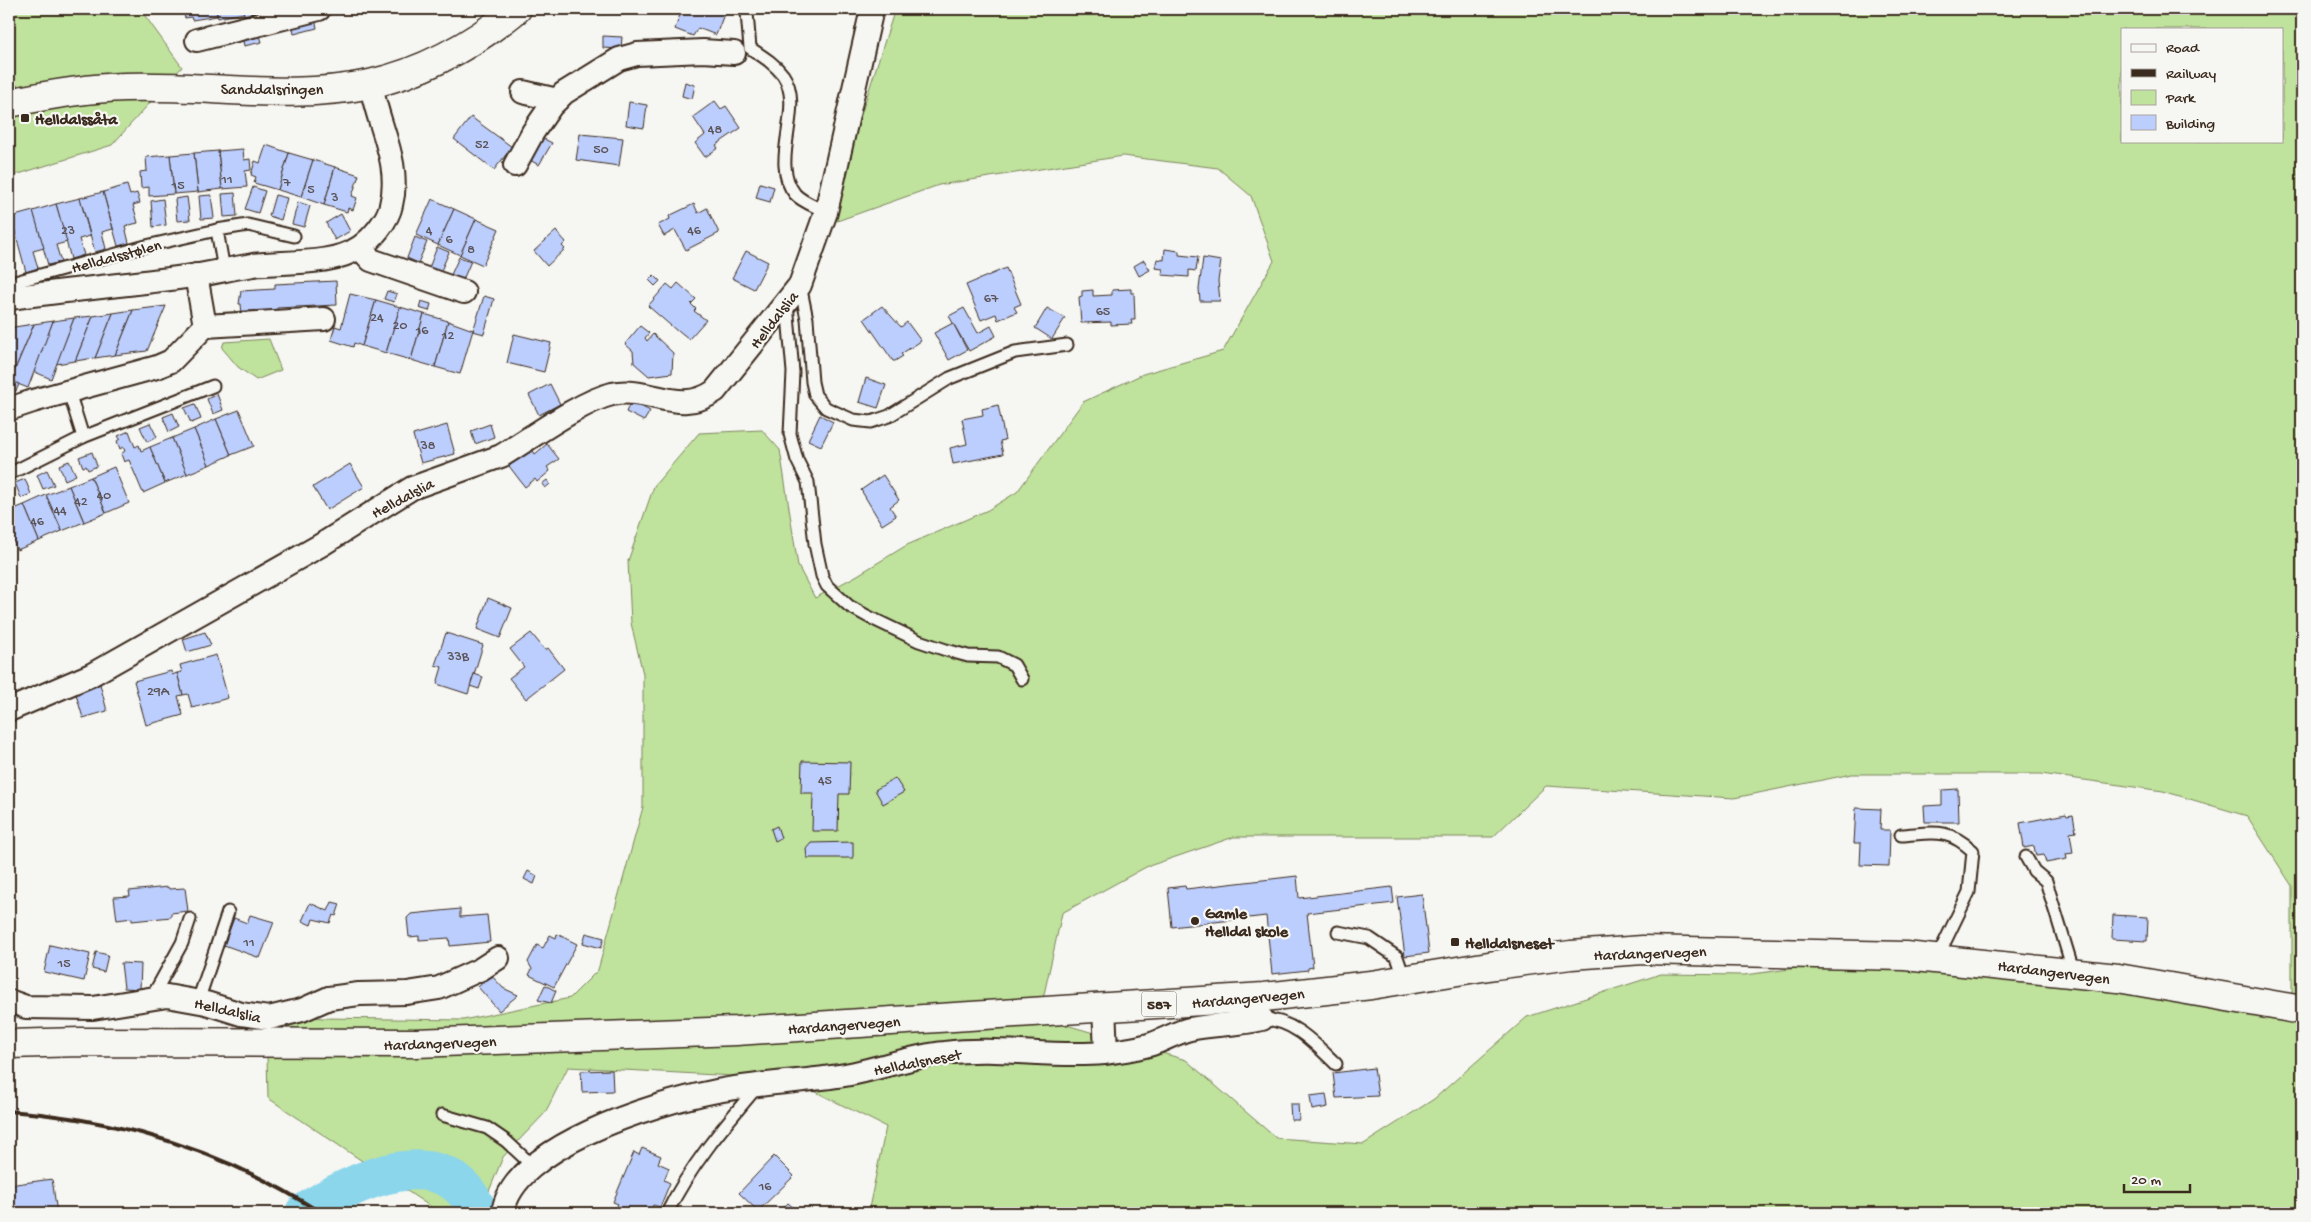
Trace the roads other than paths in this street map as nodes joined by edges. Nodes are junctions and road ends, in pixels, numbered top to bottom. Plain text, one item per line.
1 (319, 9) edge
2 (518, 9) edge
3 (872, 9) edge
4 (747, 13) dead end
5 (197, 40) dead end
6 (734, 53) dead end
7 (371, 84) junction
8 (523, 92) dead end
9 (557, 100) junction
10 (9, 103) edge
11 (515, 165) dead end
12 (826, 212) junction
13 (217, 230) junction
14 (294, 236) dead end
15 (360, 248) junction
16 (224, 270) junction
17 (196, 275) junction
18 (12, 290) edge
19 (464, 292) dead end
20 (793, 294) junction
21 (324, 319) dead end
22 (205, 326) junction
23 (1068, 344) dead end
24 (213, 386) dead end
25 (68, 392) junction
26 (9, 409) edge
27 (83, 437) junction
28 (9, 474) edge
29 (1022, 679) dead end
30 (9, 710) edge
31 (1901, 835) dead end
32 (2026, 857) dead end
33 (228, 912) dead end
34 (190, 919) dead end
35 (1338, 932) dead end
36 (498, 958) dead end
37 (1937, 958) junction
38 (2074, 973) junction
39 (1405, 980) junction
40 (151, 999) junction
41 (9, 1001) edge
42 (198, 1001) junction
43 (1104, 1007) junction
44 (2302, 1010) edge
45 (1262, 1019) joint
46 (9, 1044) edge
47 (1106, 1052) junction
48 (1336, 1064) dead end
49 (758, 1086) junction
50 (442, 1116) dead end
51 (534, 1167) junction
52 (503, 1213) edge
53 (667, 1213) edge

1 - 5 street
2 - 7 main road, Sanddalsringen
3 - 12 street, Helldalslia
4 - 12 lane
6 - 9 street
7 - 10 main road, Sanddalsringen
7 - 15 street, Helldalsstølen
8 - 9 street
9 - 11 street
12 - 20 street, Helldalslia
13 - 14 lane, Helldalsstølen
13 - 16 lane
13 - 18 lane, Helldalsstølen
15 - 16 street, Helldalsstølen
15 - 19 street
16 - 17 street, Helldalsstølen
17 - 18 street, Helldalsstølen
17 - 22 street
20 - 23 lane, Helldalslia
20 - 29 lane
20 - 30 street, Helldalslia
21 - 22 street
22 - 25 street
24 - 27 lane
25 - 26 street
25 - 27 lane
27 - 28 lane
31 - 37 lane
32 - 38 lane
33 - 42 lane
34 - 40 lane
35 - 39 lane
36 - 42 street, Helldalslia
37 - 38 main road, Hardangervegen / 587
37 - 39 main road, Hardangervegen / 587
38 - 44 main road, Hardangervegen / 587
39 - 43 main road, Hardangervegen / 587
40 - 41 street, Helldalslia
40 - 42 street, Helldalslia
43 - 46 main road, Hardangervegen / 587
43 - 47 street
45 - 47 street, Helldalsneset
45 - 48 lane
47 - 49 street, Helldalsneset
49 - 51 street, Helldalsneset
49 - 53 lane
50 - 51 lane
51 - 52 street, Helldalsneset

